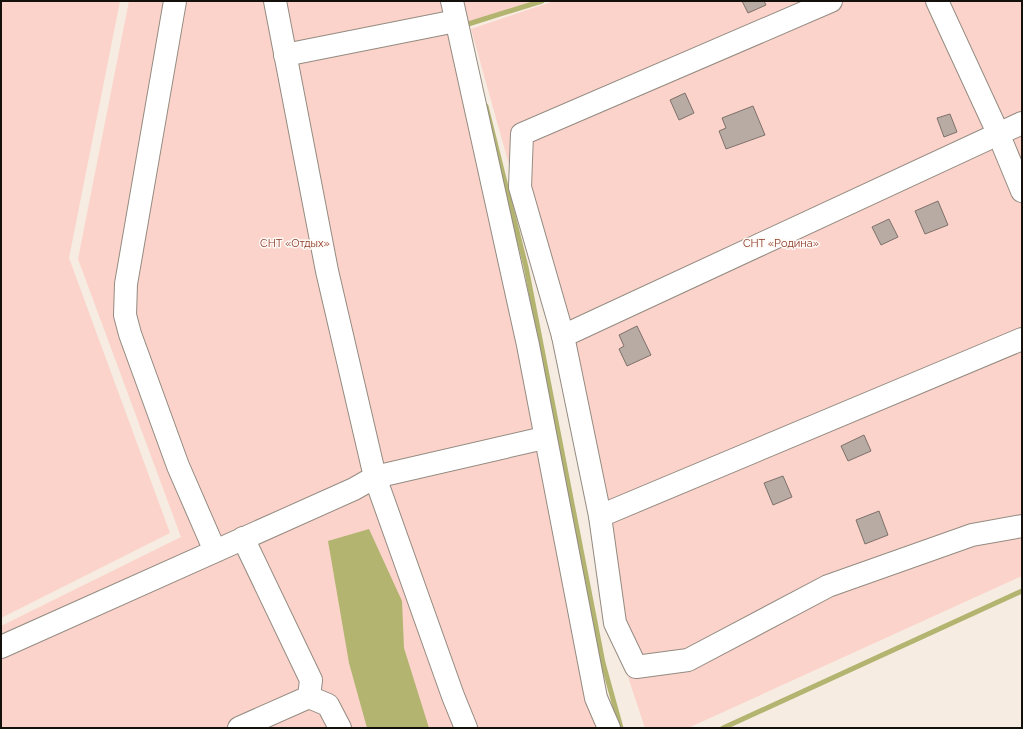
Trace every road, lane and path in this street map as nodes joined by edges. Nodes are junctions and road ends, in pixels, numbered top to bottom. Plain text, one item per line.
1 (175, 1) edge
2 (274, 1) edge
3 (831, 1) edge
4 (937, 1) edge
5 (454, 11) edge
6 (285, 55) junction
7 (1022, 122) edge
8 (998, 133) junction
9 (1022, 191) edge
10 (563, 336) junction
11 (1022, 339) edge
12 (544, 438) junction
13 (375, 476) junction
14 (600, 516) junction
15 (1022, 526) edge
16 (243, 538) junction
17 (215, 551) junction
18 (1, 647) edge
19 (309, 697) junction
20 (239, 728) edge
21 (340, 728) edge
22 (466, 728) edge
23 (609, 728) edge

1 - 17 lane
2 - 6 lane
3 - 10 lane
4 - 8 lane
5 - 6 lane
5 - 12 lane
6 - 13 lane
7 - 8 lane
8 - 9 lane
8 - 10 lane
10 - 14 lane
11 - 14 lane
12 - 13 lane
12 - 23 lane
13 - 16 lane
13 - 22 lane
14 - 15 lane
16 - 17 lane
16 - 19 lane
17 - 18 lane
19 - 20 lane
19 - 21 lane

